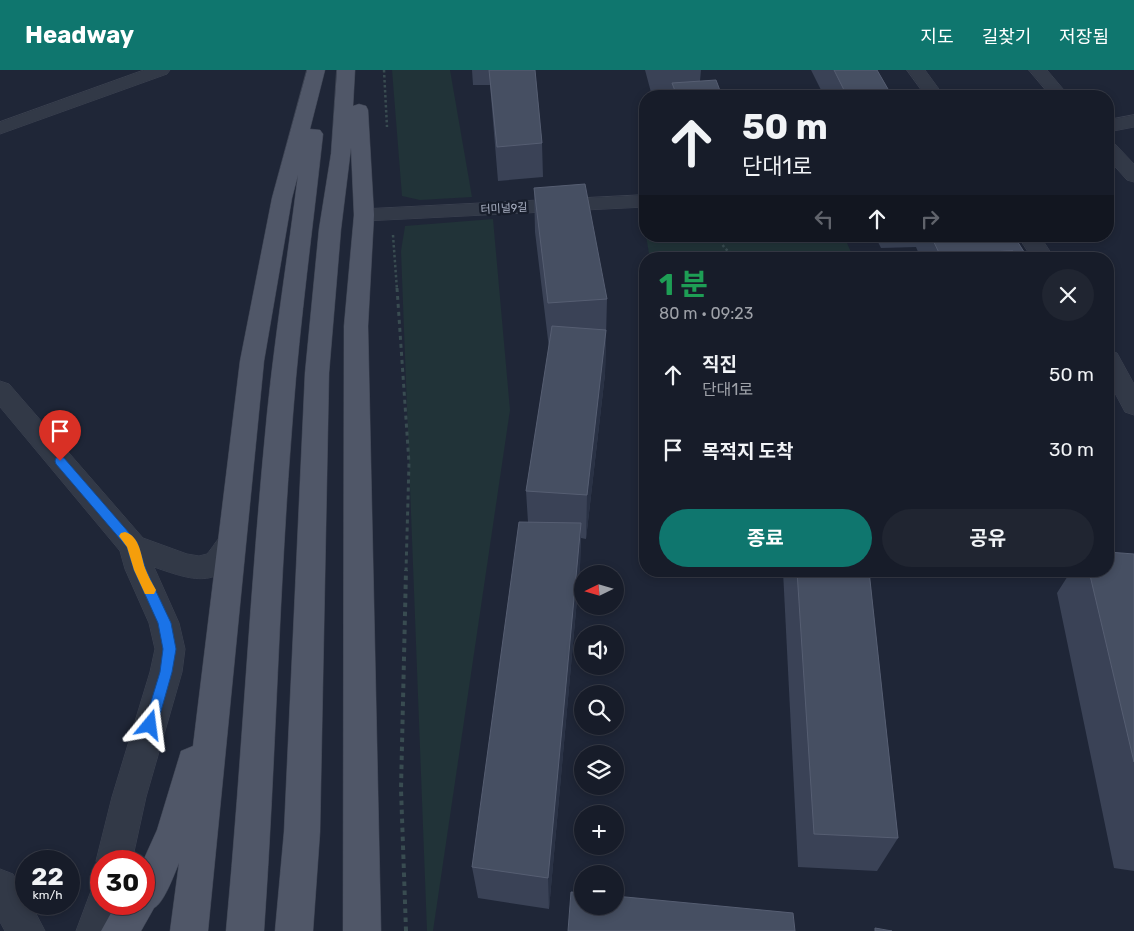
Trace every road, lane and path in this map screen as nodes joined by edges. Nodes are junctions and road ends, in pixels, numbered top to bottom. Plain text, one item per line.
1 (161, 70) edge
2 (318, 70) edge
3 (346, 70) edge
4 (355, 70) edge
5 (384, 70) edge
6 (916, 70) edge
7 (1038, 70) edge
8 (931, 90) edge
9 (1055, 90) edge
10 (1134, 121) edge
11 (1114, 125) edge
12 (0, 128) edge
13 (387, 128) dead end
14 (1114, 154) edge
15 (1134, 176) edge
16 (1114, 177) edge
17 (639, 201) edge
18 (391, 214) junction
19 (364, 215) junction
20 (317, 231) junction
21 (720, 242) edge
22 (729, 252) edge
23 (1114, 370) edge
24 (0, 390) edge
25 (1134, 406) edge
26 (231, 543) junction
27 (133, 546) junction
28 (224, 603) junction
29 (117, 850) edge
30 (155, 876) edge
31 (0, 887) edge
32 (100, 915) edge
33 (130, 915) edge
34 (5, 931) edge
35 (26, 931) edge
36 (95, 931) edge
37 (120, 931) edge
38 (189, 931) edge
39 (245, 931) edge
40 (294, 931) edge
41 (362, 931) edge
42 (406, 931) edge

1 - 12 street
2 - 20 main road
2 - 26 main road
3 - 20 main road
4 - 19 main road
5 - 13 path
6 - 8 street
7 - 9 street
10 - 11 street
14 - 15 street
15 - 16 street
17 - 18 street, 터미널9길
18 - 19 street, 터미널9길
18 - 42 path
19 - 41 main road
20 - 39 main road
20 - 40 main road
21 - 22 path
23 - 25 street
24 - 27 street
26 - 27 street
26 - 28 main road
27 - 29 street
28 - 30 main road
28 - 38 main road
31 - 34 street
31 - 35 street
32 - 36 street
33 - 37 main road

